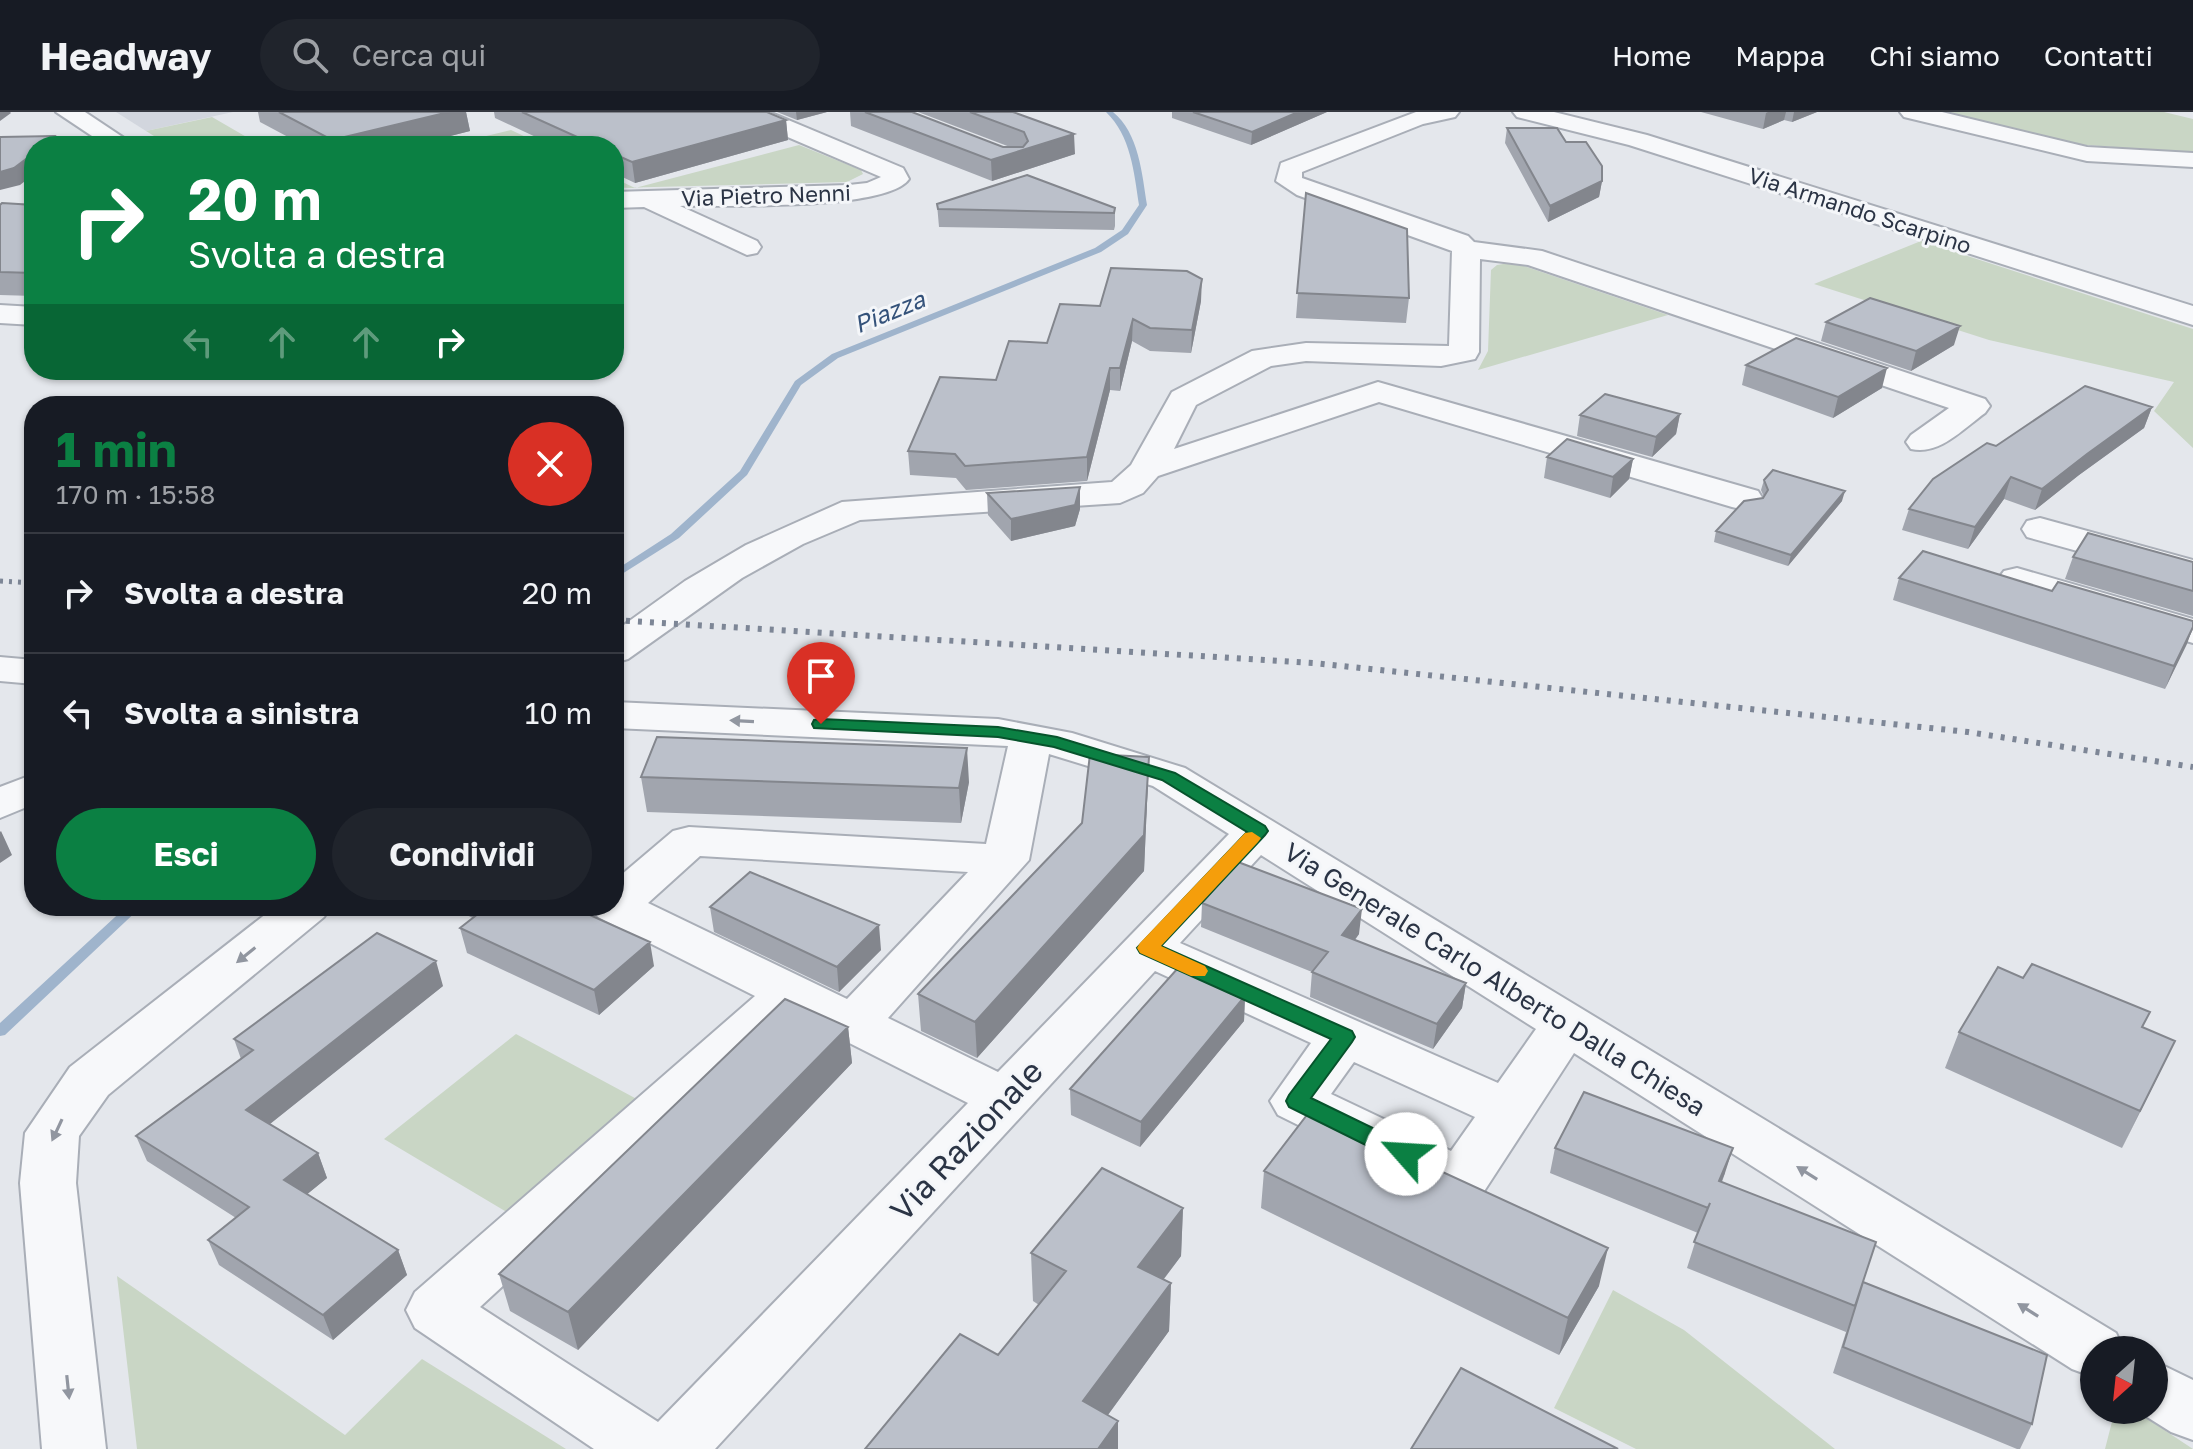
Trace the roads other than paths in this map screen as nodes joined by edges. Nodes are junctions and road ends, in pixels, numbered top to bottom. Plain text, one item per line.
1 (68, 112) edge
2 (749, 112) edge
3 (1525, 112) edge
4 (1572, 112) edge
5 (1912, 112) edge
6 (1430, 114) edge
7 (838, 120) dead end
8 (796, 131) junction
9 (108, 136) edge
10 (2193, 160) edge
11 (646, 199) junction
12 (624, 200) edge
13 (747, 247) dead end
14 (1466, 249) junction
15 (2193, 303) edge
16 (0, 314) edge
17 (24, 315) edge
18 (2193, 316) edge
19 (1923, 442) dead end
20 (1146, 469) junction
21 (1745, 499) edge
22 (2040, 529) dead end
23 (2193, 572) edge
24 (2017, 579) edge
25 (2193, 631) edge
26 (624, 644) edge
27 (0, 669) edge
28 (24, 671) edge
29 (624, 715) edge
30 (1031, 738) junction
31 (24, 792) edge
32 (0, 804) edge
33 (1258, 831) junction
34 (1006, 860) junction
35 (624, 898) edge
36 (624, 910) edge
37 (295, 916) edge
38 (1147, 948) junction
39 (791, 992) junction
40 (854, 1023) junction
41 (1567, 1023) junction
42 (1344, 1037) junction
43 (1005, 1098) junction
44 (1509, 1110) junction
45 (2080, 1342) edge
46 (2168, 1397) edge
47 (2193, 1413) edge
48 (74, 1449) edge
49 (646, 1449) edge
50 (674, 1449) edge

1 - 9 street
2 - 8 street, Via Pietro Nenni
3 - 18 street, Via Armando Scarpino
4 - 15 street, Via Armando Scarpino
5 - 10 street
6 - 14 street
7 - 8 street
8 - 11 street, Via Pietro Nenni
11 - 12 street, Via Pietro Nenni
11 - 13 street
14 - 19 street
14 - 20 street
16 - 17 street
20 - 21 street
20 - 26 street
22 - 23 street
24 - 25 street
27 - 28 street
30 -> 29 street, Via Generale Carlo Alberto Dalla Chiesa
30 - 33 street, Via Generale Carlo Alberto Dalla Chiesa
30 - 34 street
31 - 32 street
33 - 38 street, Via Razionale
33 - 41 street, Via Generale Carlo Alberto Dalla Chiesa
34 - 35 street
34 - 40 street
36 - 39 street
37 -> 48 street
38 - 42 street
38 - 43 street, Via Razionale
39 - 40 street
39 - 49 street
40 - 43 street
41 - 44 street
45 -> 41 street, Via Generale Carlo Alberto Dalla Chiesa
42 - 44 street
42 - 44 street
43 - 50 street, Via Razionale
46 - 47 street

